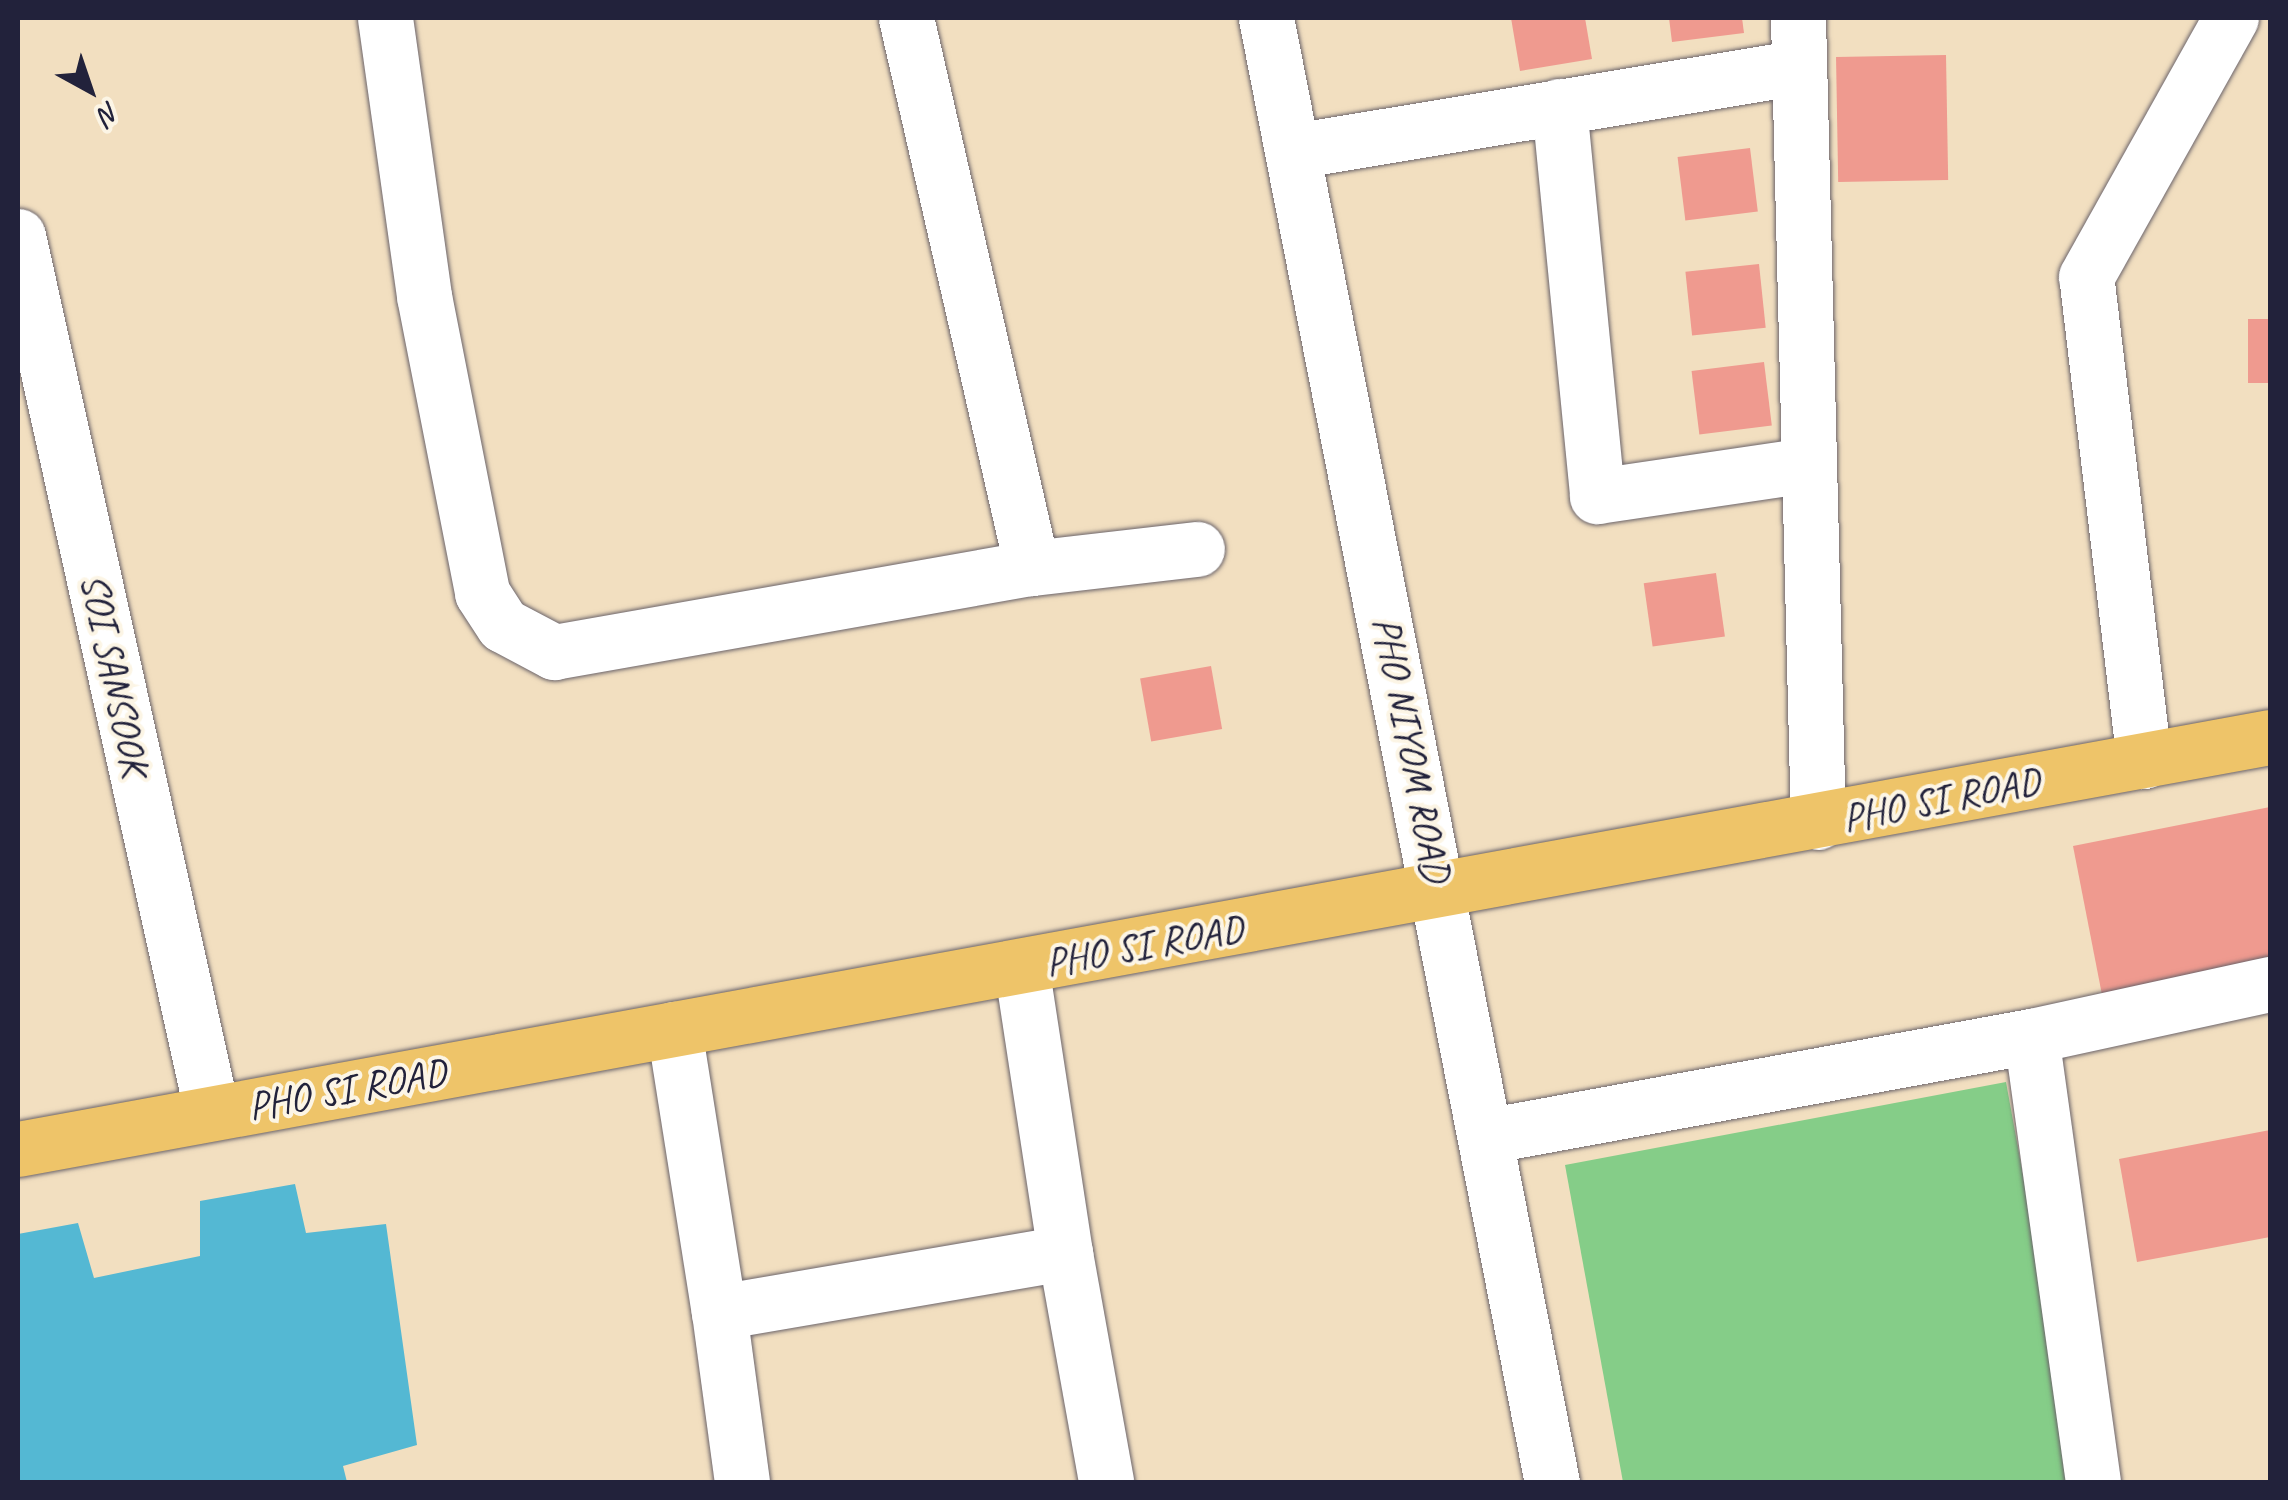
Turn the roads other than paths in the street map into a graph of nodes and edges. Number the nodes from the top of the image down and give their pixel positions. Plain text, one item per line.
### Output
1 (385, 18) edge
2 (906, 18) edge
3 (1266, 18) edge
4 (2231, 18) edge
5 (1796, 43) edge
6 (1559, 106) junction
7 (1294, 150) junction
8 (18, 236) edge
9 (1807, 465) junction
10 (1196, 549) dead end
11 (1032, 568) junction
12 (2270, 738) edge
13 (2144, 761) junction
14 (1818, 822) junction
15 (1440, 892) junction
16 (1021, 967) junction
17 (2270, 984) edge
18 (674, 1030) junction
19 (2031, 1036) junction
20 (212, 1113) junction
21 (1486, 1136) junction
22 (18, 1149) edge
23 (1065, 1253) junction
24 (719, 1312) junction
25 (742, 1482) edge
26 (1106, 1482) edge
27 (1552, 1482) edge
28 (2093, 1482) edge

1 - 11 street
2 - 11 street
3 - 7 street, PHO NIYOM ROAD
4 - 13 street
5 - 6 street
5 - 9 street
6 - 7 street
6 - 9 street
7 - 15 street, PHO NIYOM ROAD
8 - 20 street, SOI SANSOOK
9 - 14 street
10 - 11 street
12 - 13 main road, PHO SI ROAD
13 - 14 main road, PHO SI ROAD
14 - 15 main road, PHO SI ROAD
15 - 16 main road, PHO SI ROAD
15 - 21 street, PHO NIYOM ROAD
16 - 18 main road, PHO SI ROAD
16 - 23 street
17 - 19 street
18 - 20 main road, PHO SI ROAD
18 - 24 street
19 - 21 street
19 - 28 street
20 - 22 main road, PHO SI ROAD
21 - 27 street, PHO NIYOM ROAD
23 - 24 street
23 - 26 street
24 - 25 street

